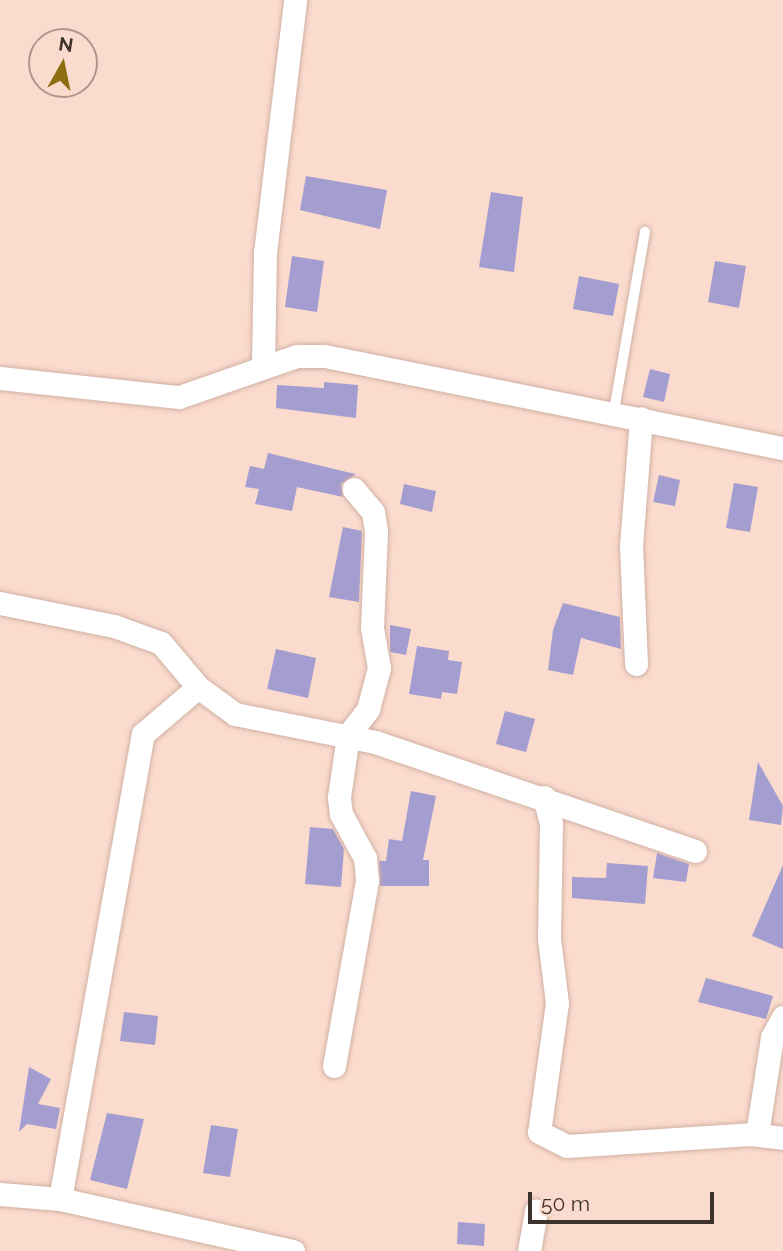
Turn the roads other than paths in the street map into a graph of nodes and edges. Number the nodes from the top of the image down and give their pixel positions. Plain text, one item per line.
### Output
1 (295, 0) edge
2 (645, 232) dead end
3 (263, 366) junction
4 (0, 378) edge
5 (614, 411) junction
6 (641, 418) junction
7 (783, 448) edge
8 (354, 489) dead end
9 (0, 603) edge
10 (636, 664) dead end
11 (198, 687) junction
12 (348, 735) junction
13 (544, 797) junction
14 (695, 851) dead end
15 (783, 1017) edge
16 (334, 1066) dead end
17 (757, 1134) junction
18 (783, 1138) edge
19 (0, 1194) edge
20 (61, 1199) junction
21 (536, 1211) dead end
22 (293, 1251) edge
23 (529, 1251) edge

1 - 3 street
2 - 5 lane
3 - 4 street
3 - 5 street
5 - 6 street
6 - 7 street
6 - 10 street
8 - 12 street
9 - 11 street
11 - 12 street
11 - 20 street
12 - 13 street
12 - 16 street
13 - 14 street
13 - 17 street
15 - 17 street
17 - 18 street
19 - 20 street
20 - 22 street
21 - 23 street

